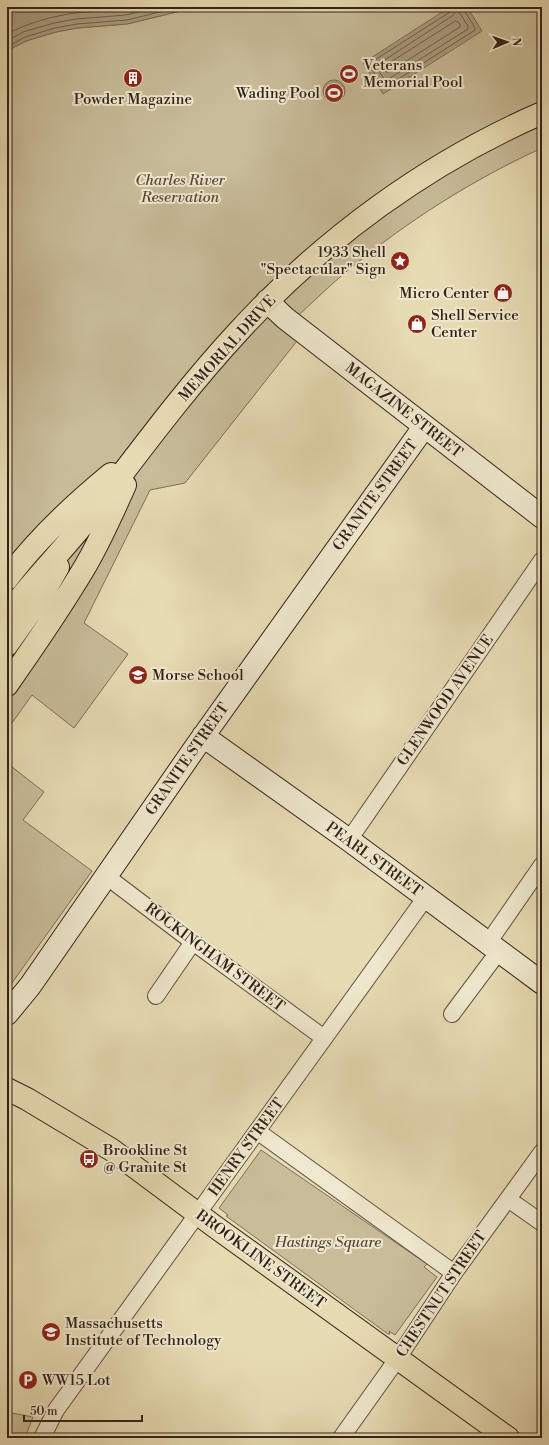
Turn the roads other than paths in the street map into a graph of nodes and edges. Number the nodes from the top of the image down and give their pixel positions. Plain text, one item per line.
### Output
1 (542, 113) edge
2 (267, 301) junction
3 (424, 427) junction
4 (140, 451) junction
5 (542, 516) edge
6 (83, 525) junction
7 (542, 560) edge
8 (7, 579) edge
9 (7, 615) edge
10 (7, 645) edge
11 (7, 684) edge
12 (203, 736) junction
13 (349, 840) junction
14 (542, 865) edge
15 (106, 876) junction
16 (426, 897) junction
17 (193, 942) junction
18 (494, 947) junction
19 (542, 983) edge
20 (156, 996) dead end
21 (7, 1014) edge
22 (452, 1014) dead end
23 (324, 1038) junction
24 (7, 1089) edge
25 (257, 1131) junction
26 (542, 1152) edge
27 (508, 1199) junction
28 (198, 1213) junction
29 (542, 1223) edge
30 (454, 1273) junction
31 (398, 1358) junction
32 (42, 1438) edge
33 (341, 1438) edge
34 (508, 1438) edge

1 - 2 main road, MEMORIAL DRIVE
2 - 3 street, MAGAZINE STREET
2 - 4 main road, MEMORIAL DRIVE
3 - 5 street, MAGAZINE STREET
3 - 12 street, GRANITE STREET
4 - 6 main road, MEMORIAL DRIVE
4 - 8 main road
4 - 11 main road
6 - 9 main road, MEMORIAL DRIVE
6 - 10 main road, MEMORIAL DRIVE
7 - 13 street, GLENWOOD AVENUE
12 - 13 street, PEARL STREET
12 - 15 street, GRANITE STREET
13 - 16 street, PEARL STREET
14 - 18 street
15 - 17 street, ROCKINGHAM STREET
15 - 21 street, GRANITE STREET
16 - 18 street, PEARL STREET
16 - 23 street, HENRY STREET
17 - 20 street
17 - 23 street, ROCKINGHAM STREET
18 - 19 street, PEARL STREET
18 - 22 street
23 - 25 street, HENRY STREET
24 - 28 main road, BROOKLINE STREET
25 - 28 street, HENRY STREET
25 - 30 street
26 - 27 street, CHESTNUT STREET
27 - 29 street
27 - 30 street, CHESTNUT STREET
28 - 31 main road, BROOKLINE STREET
28 - 32 street, HENRY STREET
30 - 31 street, CHESTNUT STREET
31 - 33 street, CHESTNUT STREET
31 - 34 main road, BROOKLINE STREET

